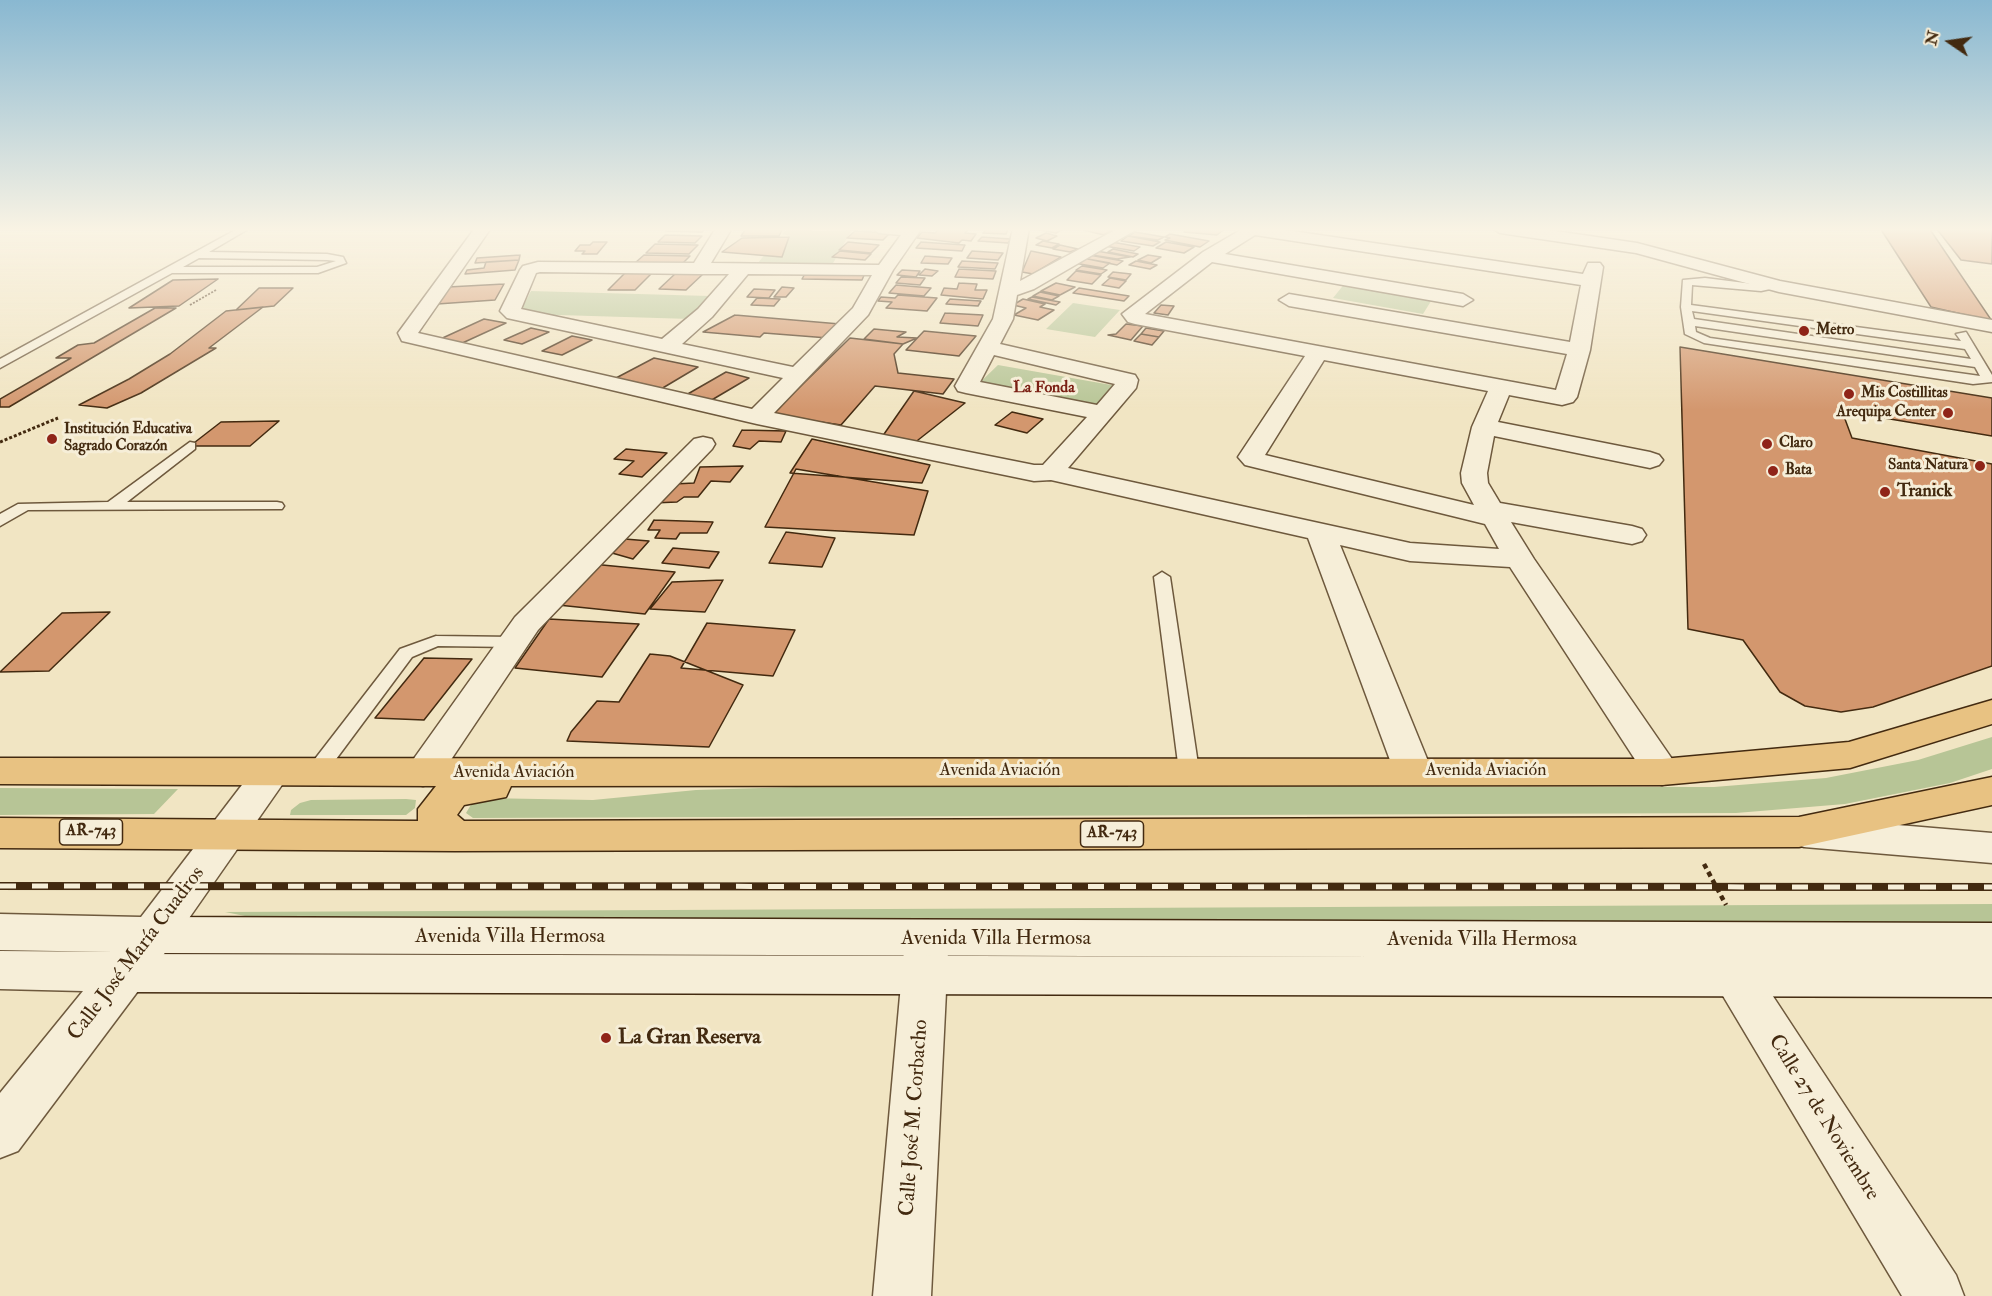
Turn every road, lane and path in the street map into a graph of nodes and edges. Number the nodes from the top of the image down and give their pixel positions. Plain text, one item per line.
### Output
1 (137, 288) edge
2 (440, 288) edge
3 (520, 288) edge
4 (726, 288) edge
5 (874, 288) edge
6 (1010, 288) edge
7 (1018, 288) edge
8 (1167, 288) edge
9 (1301, 288) edge
10 (1397, 288) edge
11 (1468, 288) edge
12 (1590, 288) edge
13 (1685, 288) edge
14 (1758, 288) edge
15 (1762, 288) edge
16 (1009, 292) junction
17 (1781, 296) junction
18 (1289, 300) junction
19 (1463, 300) junction
20 (1686, 307) junction
21 (1838, 312) dead end
22 (1896, 319) dead end
23 (1787, 320) junction
24 (1689, 322) junction
25 (1992, 326) edge
26 (1448, 327) junction
27 (1845, 328) junction
28 (1962, 334) dead end
29 (1905, 337) junction
30 (1248, 340) junction
31 (1969, 346) junction
32 (666, 347) junction
33 (986, 347) junction
34 (1579, 350) junction
35 (1318, 352) junction
36 (0, 364) edge
37 (1979, 364) junction
38 (800, 375) junction
39 (1501, 387) junction
40 (1103, 413) junction
41 (757, 417) junction
42 (58, 418) dead end
43 (1484, 427) junction
44 (0, 442) edge
45 (703, 444) dead end
46 (190, 447) dead end
47 (1650, 460) dead end
48 (1051, 472) junction
49 (112, 506) junction
50 (277, 506) dead end
51 (1491, 514) junction
52 (0, 521) edge
53 (1322, 534) junction
54 (1632, 535) dead end
55 (1519, 558) junction
56 (1162, 577) dead end
57 (514, 642) junction
58 (1992, 712) edge
59 (0, 771) edge
60 (1189, 771) junction
61 (1413, 771) junction
62 (678, 772) junction
63 (1662, 772) junction
64 (271, 773) junction
65 (315, 773) junction
66 (423, 773) junction
67 (1992, 791) edge
68 (1799, 831) junction
69 (228, 832) junction
70 (0, 833) edge
71 (454, 836) junction
72 (1992, 848) edge
73 (0, 932) edge
74 (1992, 940) edge
75 (139, 954) junction
76 (926, 957) junction
77 (1724, 959) junction
78 (0, 970) edge
79 (1992, 978) edge
80 (0, 1133) edge
81 (902, 1296) edge
82 (1935, 1296) edge

1 - 36 lane
2 - 41 street
3 - 32 street
4 - 32 street
5 - 38 street
6 - 16 street
7 - 16 street
8 - 30 street
9 - 18 street
10 - 19 street
11 - 19 street
12 - 34 street
13 - 20 lane
14 - 17 street
15 - 17 lane
16 - 33 street
17 - 23 lane
17 - 25 street
18 - 26 street
18 - 30 street
19 - 26 street
20 - 23 lane
20 - 24 lane
21 - 27 lane
22 - 29 lane
23 - 27 lane
24 - 37 lane
24 - 37 lane
26 - 34 street
27 - 29 lane
28 - 31 lane
29 - 31 lane
30 - 35 street
31 - 37 lane
32 - 38 street
33 - 40 street
33 - 40 street
34 - 39 street
35 - 39 street
35 - 51 street
38 - 41 street
39 - 43 street
40 - 48 street
41 - 48 street
42 - 44 path
43 - 47 street
43 - 51 street
45 - 57 street
46 - 49 lane
48 - 53 street
49 - 50 lane
49 - 52 lane
51 - 54 street
51 - 55 street
53 - 55 street
53 - 61 street
55 - 63 street
56 - 60 lane
57 - 65 lane
57 - 66 street
58 - 63 main road, Avenida Aviación
59 - 64 main road, Avenida Aviación
60 - 61 main road, Avenida Aviación
60 - 62 main road, Avenida Aviación
61 - 63 main road, Avenida Aviación
62 - 66 main road, Avenida Aviación
62 - 71 main road
64 - 65 main road, Avenida Aviación
64 - 69 street, Calle José María Cuadros
65 - 66 main road, Avenida Aviación
67 - 68 main road, AR-743
68 - 71 main road, AR-743
68 - 72 street
69 - 70 main road, AR-743
69 - 71 main road, AR-743
69 - 75 street, Calle José María Cuadros
73 - 75 street, Avenida Villa Hermosa
74 - 77 street, Avenida Villa Hermosa
75 - 76 street, Avenida Villa Hermosa
75 - 78 street, Avenida Villa Hermosa
75 - 80 street, Calle José María Cuadros
76 - 77 street, Avenida Villa Hermosa
76 - 81 street, Calle José M. Corbacho
77 - 79 street, Avenida Villa Hermosa
77 - 82 street, Calle 27 de Noviembre

